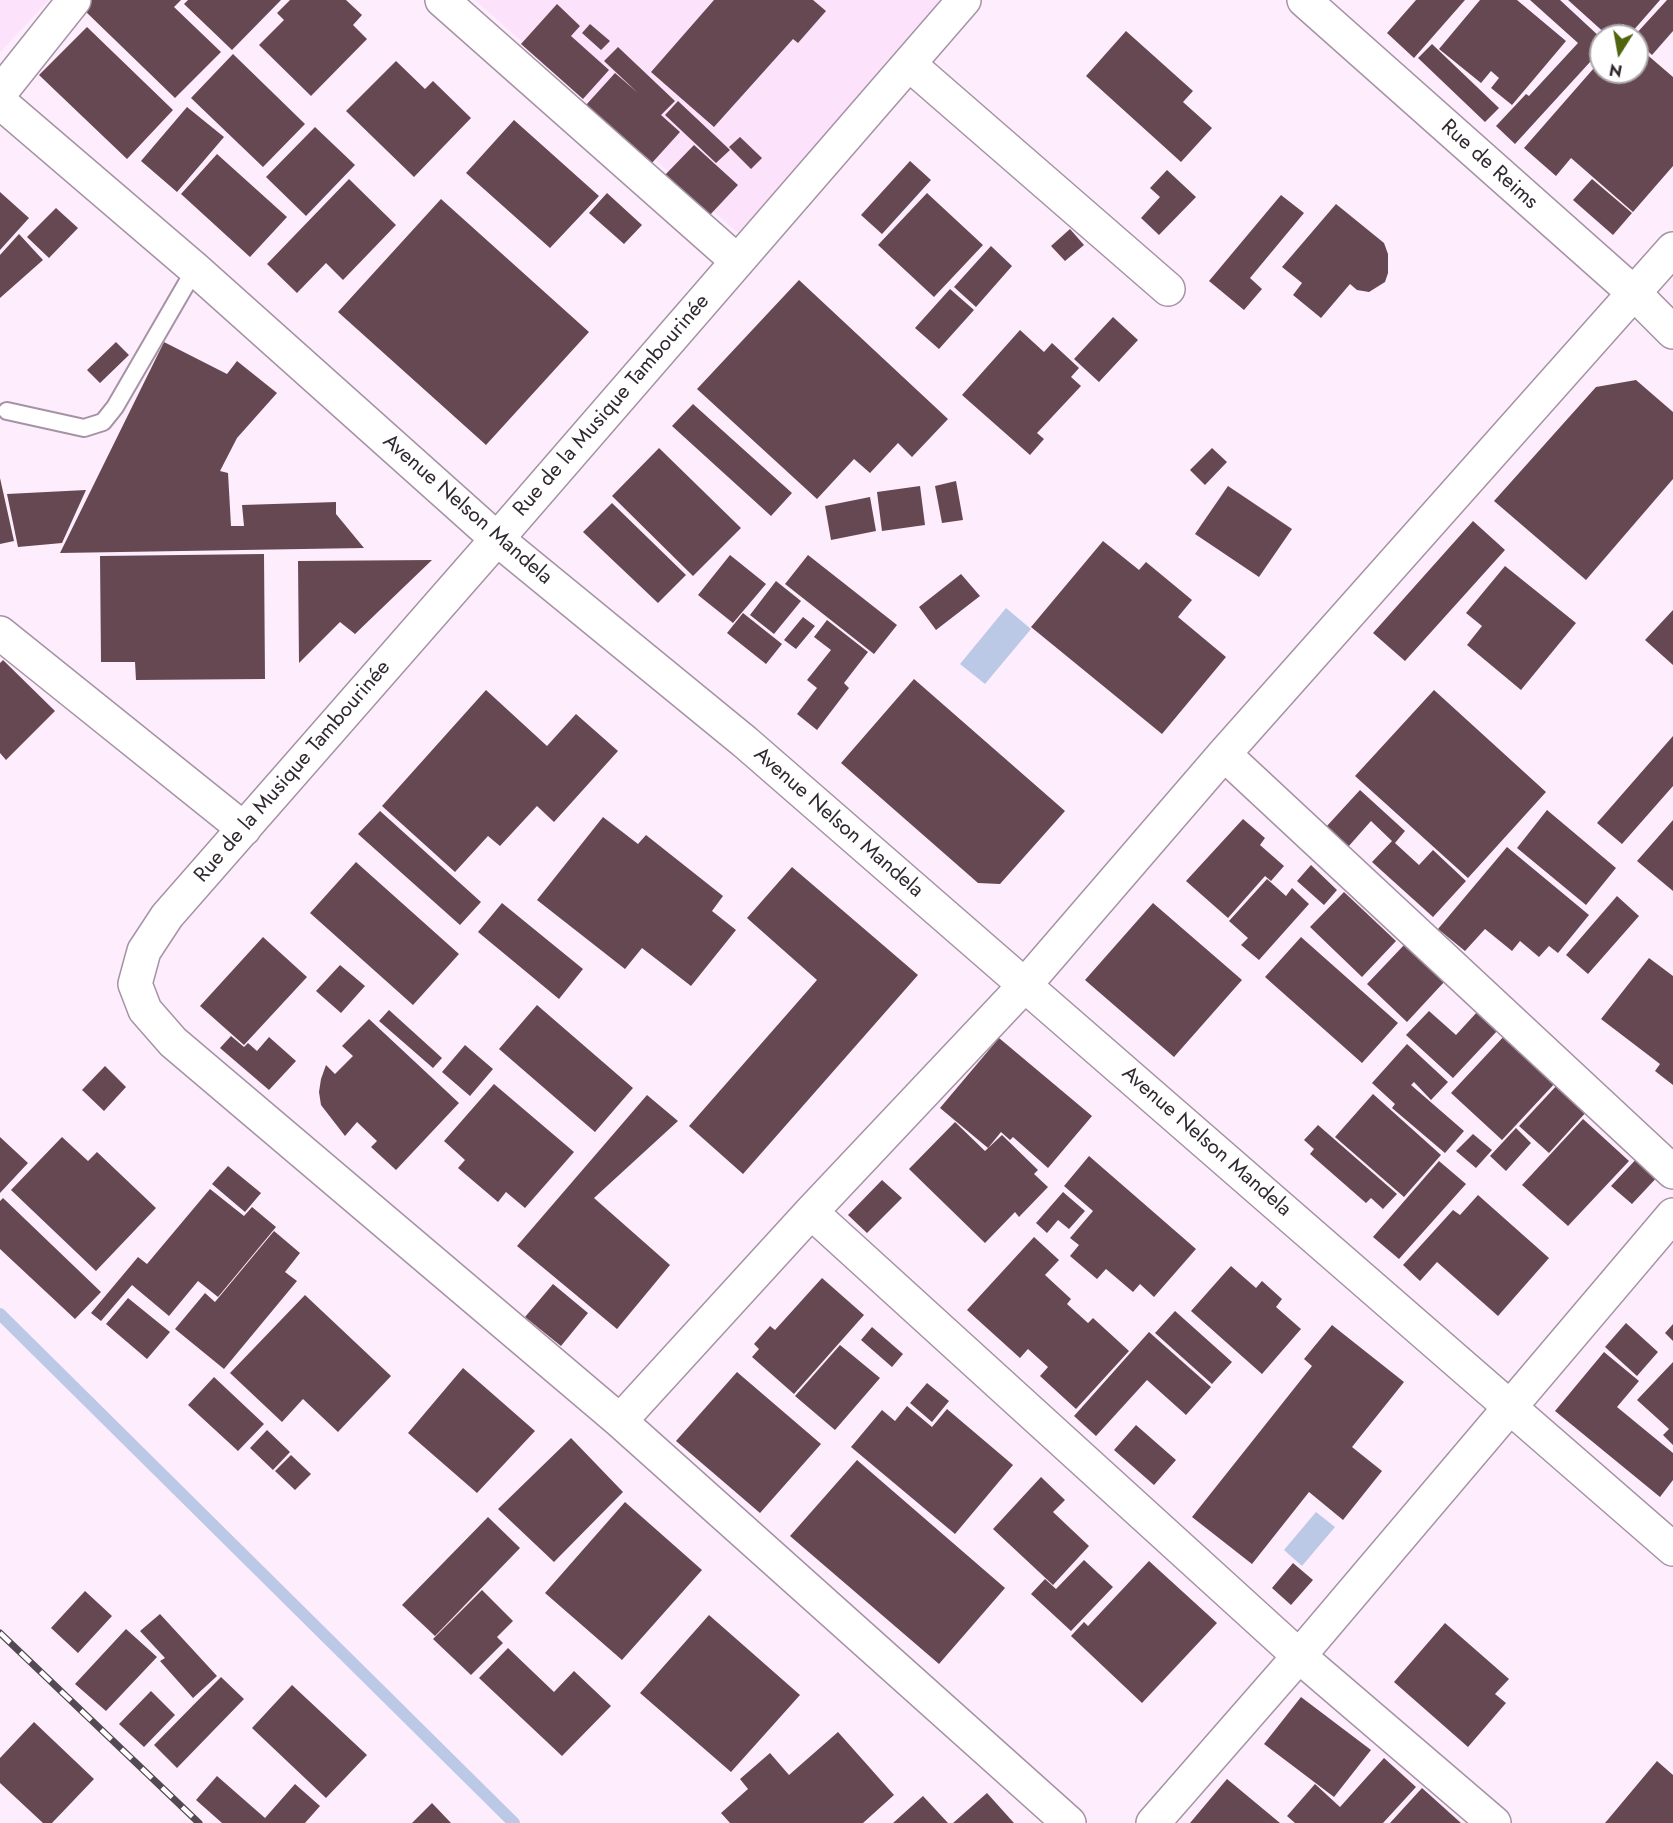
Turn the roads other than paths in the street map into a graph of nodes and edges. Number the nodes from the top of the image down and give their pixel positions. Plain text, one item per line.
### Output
1 (74, 0) edge
2 (442, 0) edge
3 (964, 0) edge
4 (1304, 0) edge
5 (909, 64) junction
6 (0, 93) edge
7 (0, 102) edge
8 (1673, 249) edge
9 (737, 261) junction
10 (195, 269) junction
11 (1168, 289) dead end
12 (1635, 294) junction
13 (1673, 332) edge
14 (6, 411) dead end
15 (497, 539) junction
16 (0, 633) edge
17 (1224, 754) junction
18 (244, 829) junction
19 (1024, 986) junction
20 (1673, 1172) edge
21 (811, 1212) junction
22 (1673, 1215) edge
23 (1509, 1407) junction
24 (620, 1421) junction
25 (1673, 1549) edge
26 (1299, 1656) junction
27 (1069, 1823) edge
28 (1153, 1823) edge
29 (1494, 1823) edge

1 - 6 street
2 - 9 street
3 - 5 street, Rue de la Musique Tambourinée
4 - 12 street, Rue de Reims
5 - 9 street, Rue de la Musique Tambourinée
5 - 11 street
7 - 10 street, Avenue Nelson Mandela
8 - 12 street
9 - 15 street, Rue de la Musique Tambourinée
10 - 14 lane
10 - 15 street, Avenue Nelson Mandela
12 - 13 street, Rue de Reims
12 - 17 street
15 - 18 street, Rue de la Musique Tambourinée
15 - 19 street, Avenue Nelson Mandela
16 - 18 street
17 - 19 street
17 - 20 street
18 - 24 street, Rue de la Musique Tambourinée
19 - 21 street
19 - 23 street, Avenue Nelson Mandela
21 - 24 street
21 - 26 street
22 - 23 street
23 - 25 street, Avenue Nelson Mandela
23 - 26 street
24 - 27 street
26 - 28 street
26 - 29 street

